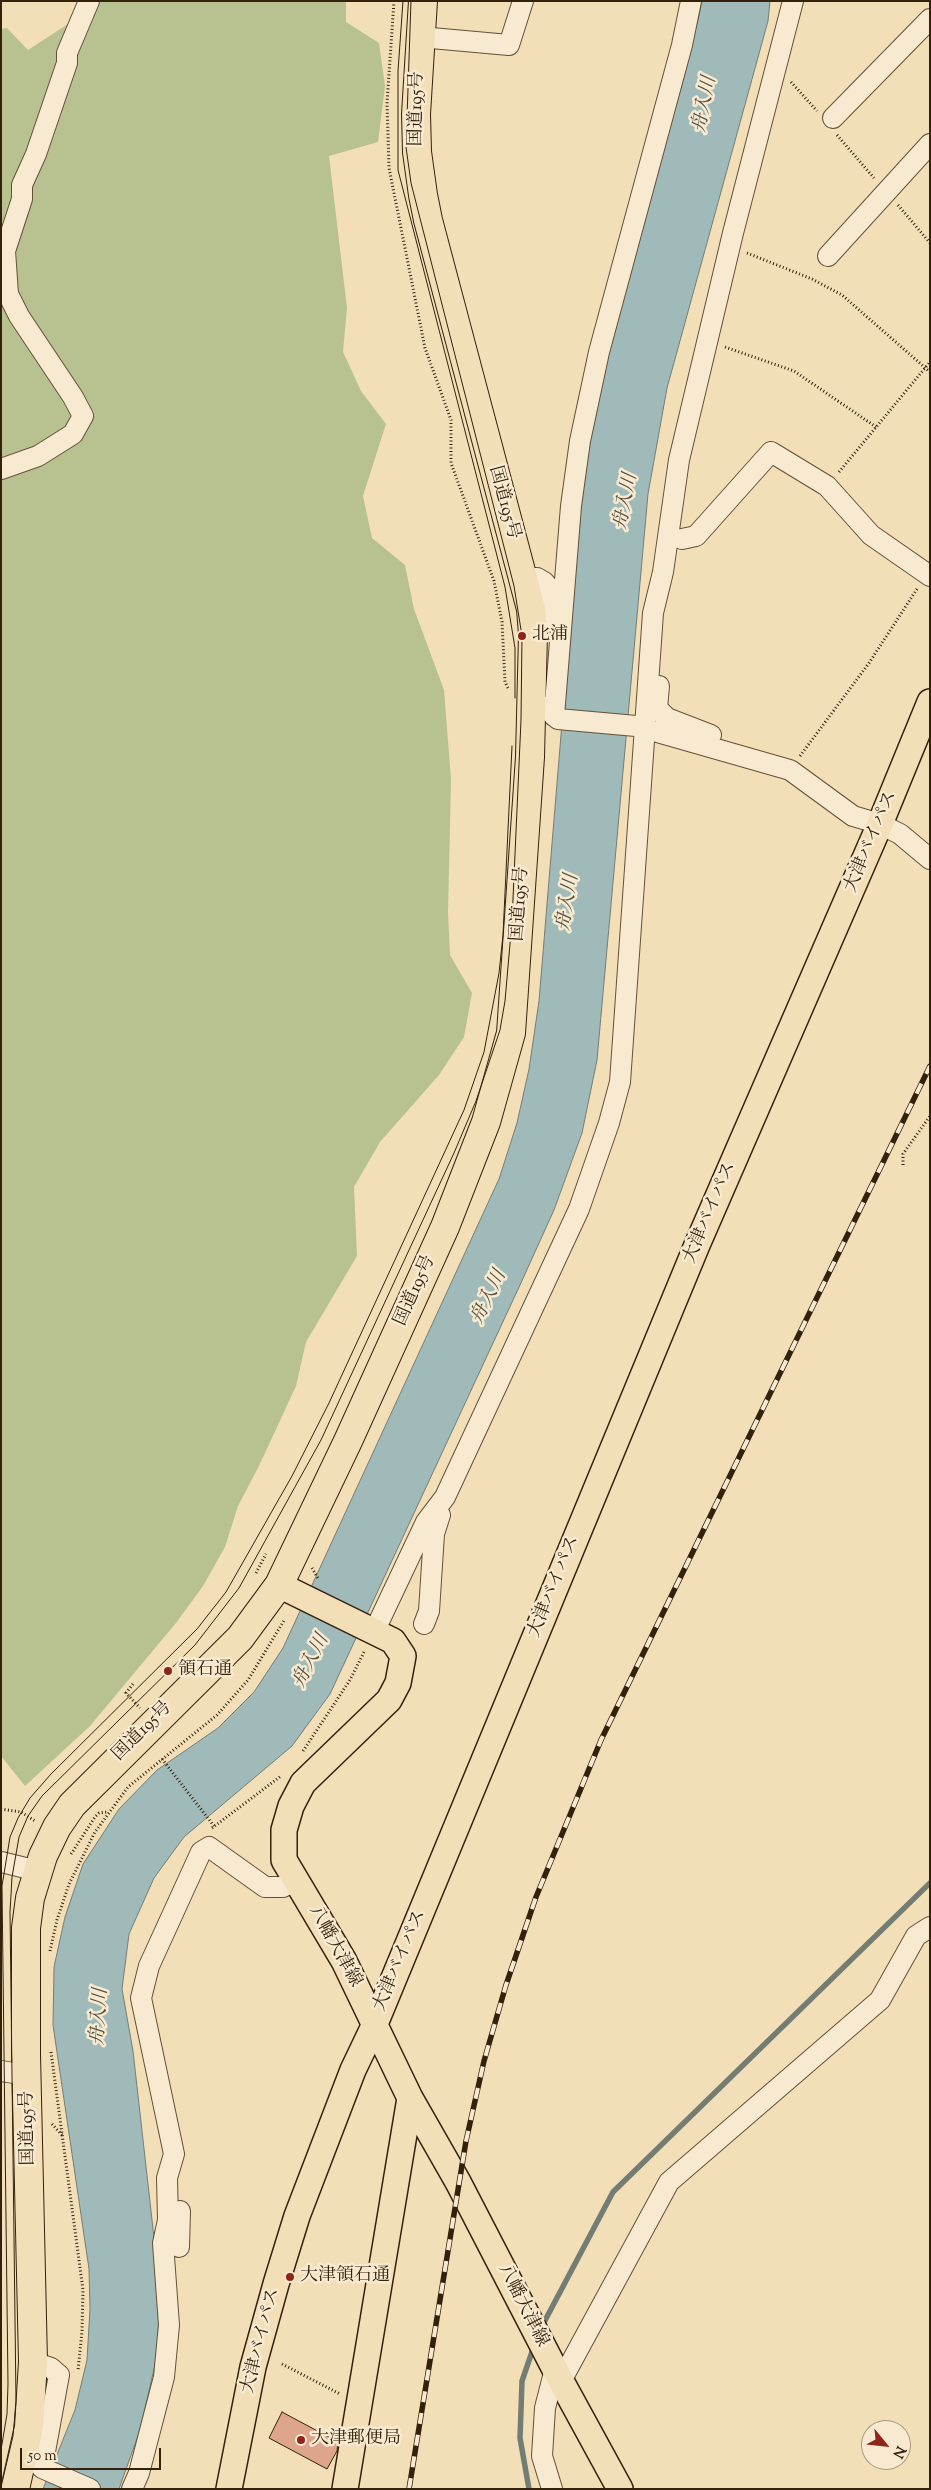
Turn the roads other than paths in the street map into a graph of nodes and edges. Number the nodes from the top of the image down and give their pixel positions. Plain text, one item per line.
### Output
1 (89, 1) edge
2 (423, 1) edge
3 (523, 1) edge
4 (691, 1) edge
5 (794, 1) edge
6 (930, 19) edge
7 (420, 37) junction
8 (830, 123) road end
9 (930, 144) edge
10 (828, 256) dead end
11 (1, 469) edge
12 (676, 480) junction
13 (682, 539) junction
14 (928, 575) edge
15 (523, 580) junction
16 (930, 702) edge
17 (556, 718) junction
18 (641, 728) junction
19 (785, 769) junction
20 (880, 824) junction
21 (930, 859) edge
22 (445, 1497) junction
23 (293, 1593) junction
24 (424, 1624) dead end
25 (371, 1630) junction
26 (1, 1862) edge
27 (38, 1871) junction
28 (296, 1880) junction
29 (930, 1927) edge
30 (375, 2024) junction
31 (14, 2071) edge
32 (410, 2098) junction
33 (174, 2154) junction
34 (179, 2247) dead end
35 (33, 2362) junction
36 (558, 2375) junction
37 (14, 2489) edge
38 (90, 2489) edge
39 (132, 2489) edge
40 (229, 2489) edge
41 (345, 2489) edge
42 (552, 2489) edge
43 (620, 2489) edge

1 - 11 street
2 - 7 highway, 国道195号
3 - 7 street
4 - 17 street
5 - 12 street
6 - 8 street
7 - 15 highway, 国道195号
9 - 10 street
12 - 13 street
12 - 18 street
13 - 14 street
13 - 19 street
15 - 17 street
15 - 23 highway, 国道195号
16 - 20 main road, 大津バイパス
17 - 18 street
18 - 19 street
18 - 22 street
19 - 20 street
20 - 21 street
20 - 30 main road, 大津バイパス
22 - 24 street
22 - 25 street
23 - 25 main road, 八幡大津線
23 - 27 highway, 国道195号
25 - 28 main road, 八幡大津線
26 - 27 street
27 - 31 highway, 国道195号
28 - 30 main road, 八幡大津線
28 - 33 street
29 - 36 street
30 - 32 main road, 八幡大津線
30 - 40 main road, 大津バイパス
31 - 35 highway, 国道195号
32 - 36 main road, 八幡大津線
32 - 41 main road
33 - 34 street
33 - 39 street
35 - 37 highway, 国道195号
35 - 38 street
36 - 42 street
36 - 43 main road, 八幡大津線

